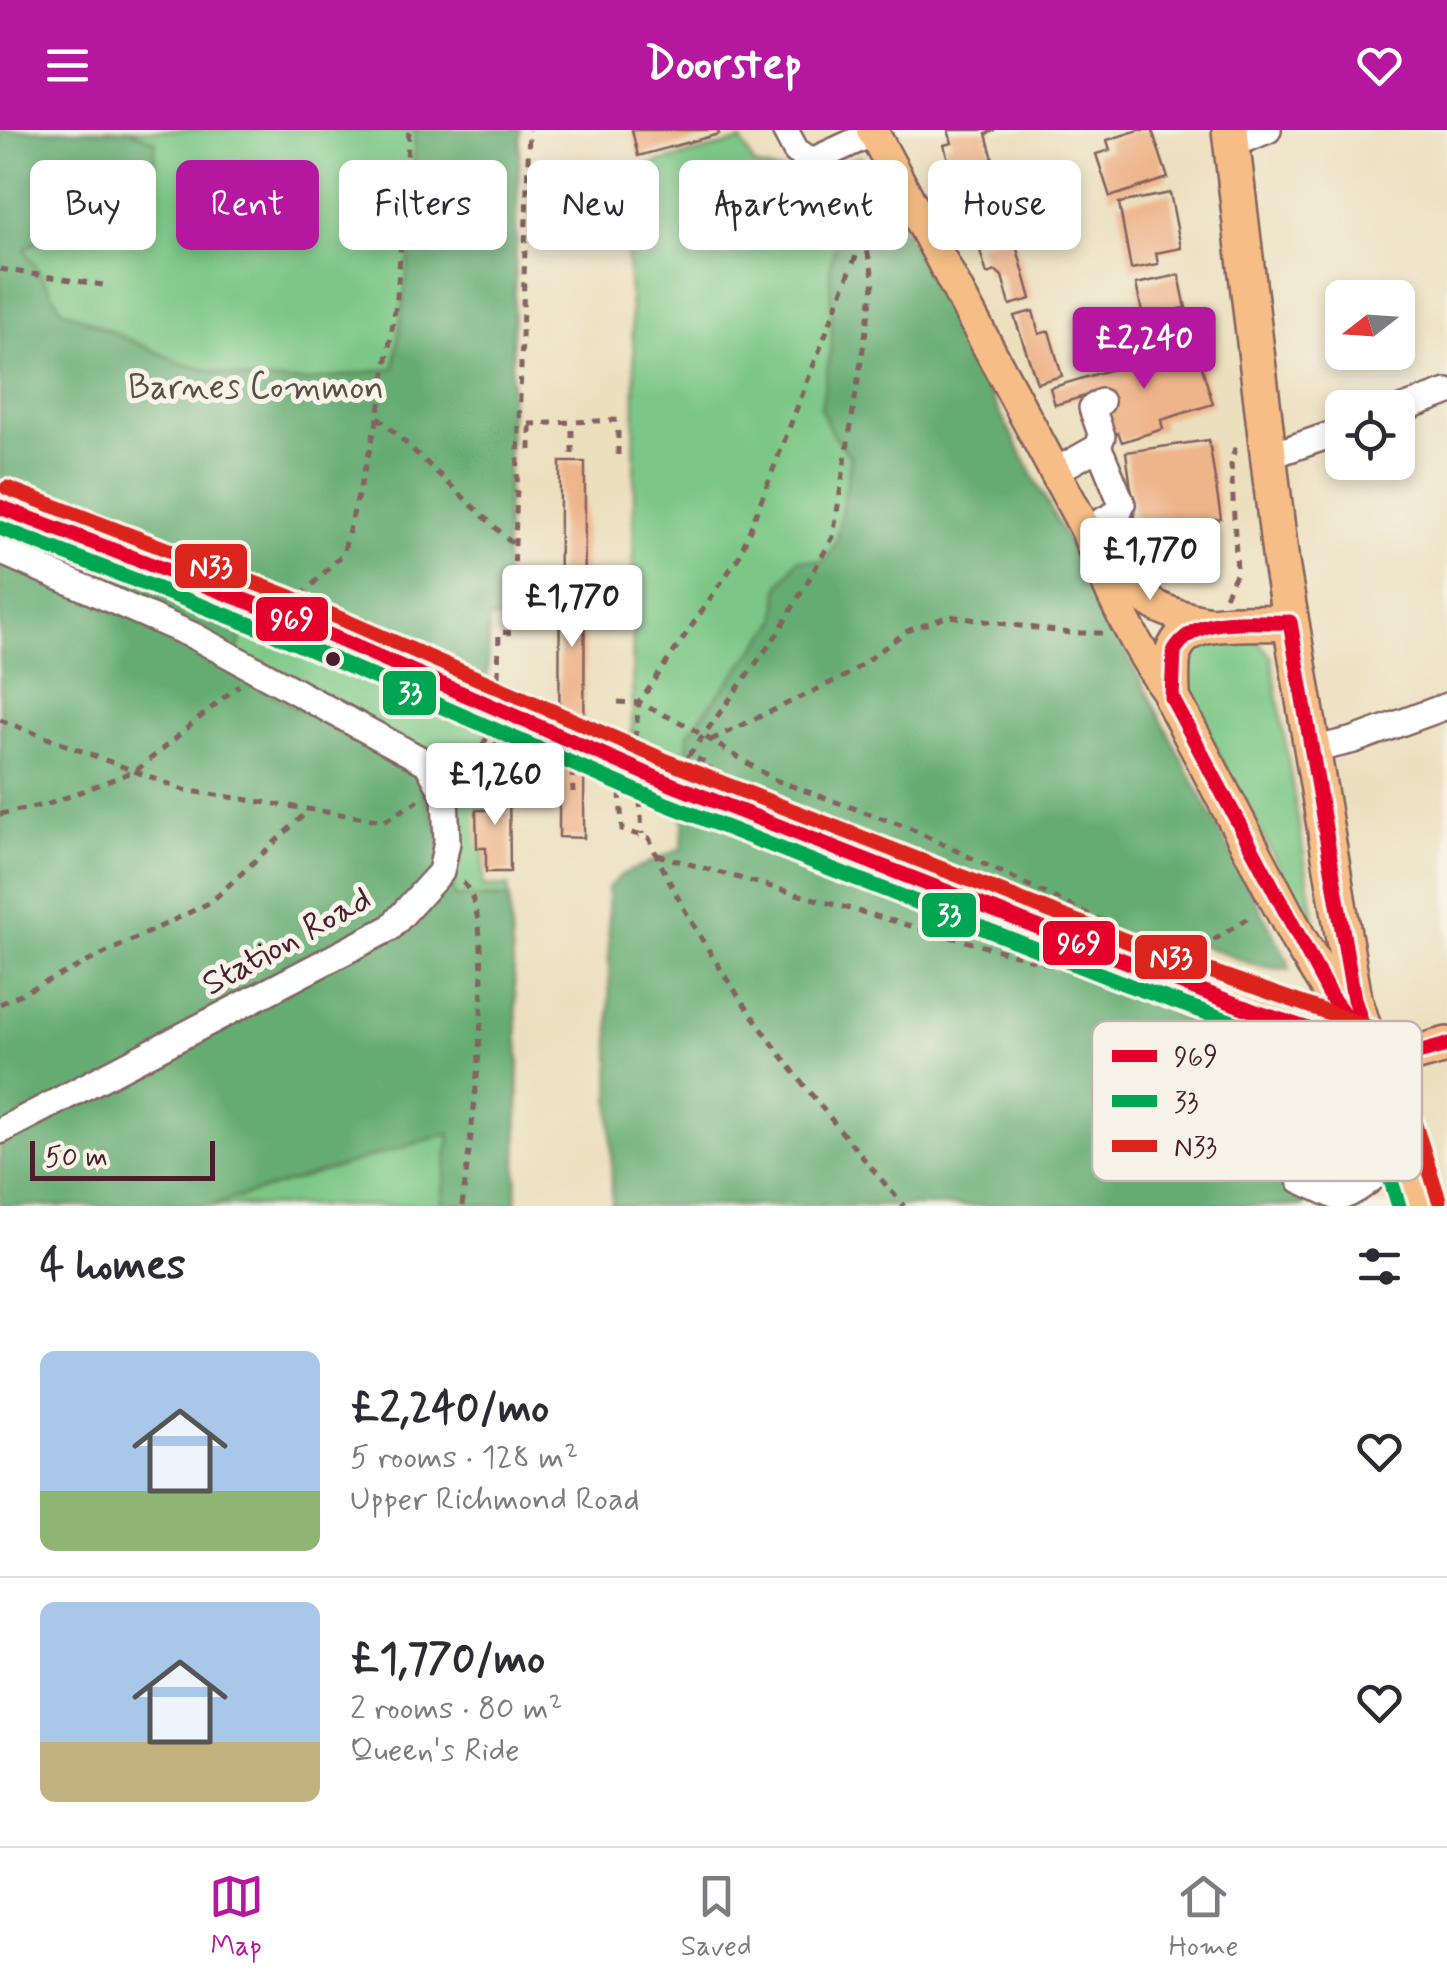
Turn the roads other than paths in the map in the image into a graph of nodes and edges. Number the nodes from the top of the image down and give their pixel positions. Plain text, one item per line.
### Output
1 (785, 130) edge
2 (1268, 130) edge
3 (875, 136) edge
4 (1231, 137) edge
5 (1447, 392) edge
6 (1101, 402) dead end
7 (1415, 404) edge
8 (1325, 437) edge
9 (1096, 450) junction
10 (1269, 456) junction
11 (1054, 472) junction
12 (0, 507) edge
13 (1086, 530) junction
14 (0, 552) edge
15 (1216, 611) junction
16 (1290, 622) junction
17 (1172, 698) junction
18 (1447, 706) edge
19 (1312, 750) junction
20 (1276, 1019) joint
21 (1282, 1021) edge
22 (1349, 1021) edge
23 (1361, 1021) edge
24 (1447, 1045) edge
25 (1422, 1052) edge
26 (0, 1131) edge
27 (1302, 1181) edge
28 (1372, 1181) edge
29 (1412, 1181) edge
30 (1350, 1200) edge
31 (1420, 1206) edge

1 - 3 street
2 - 4 street
3 - 11 main road
4 - 10 highway
5 - 7 street
6 - 9 street
8 - 10 street
9 - 11 street
9 - 13 street
10 - 16 highway
11 - 13 main road
12 - 20 main road, bridge
13 - 15 main road
13 - 17 main road
14 - 26 street, Station Road
15 - 16 highway
15 - 17 highway
16 - 19 highway
17 - 22 highway
18 - 19 street
19 - 23 highway
20 - 21 main road
24 - 25 highway
27 - 30 street
28 - 30 street
29 - 31 highway

